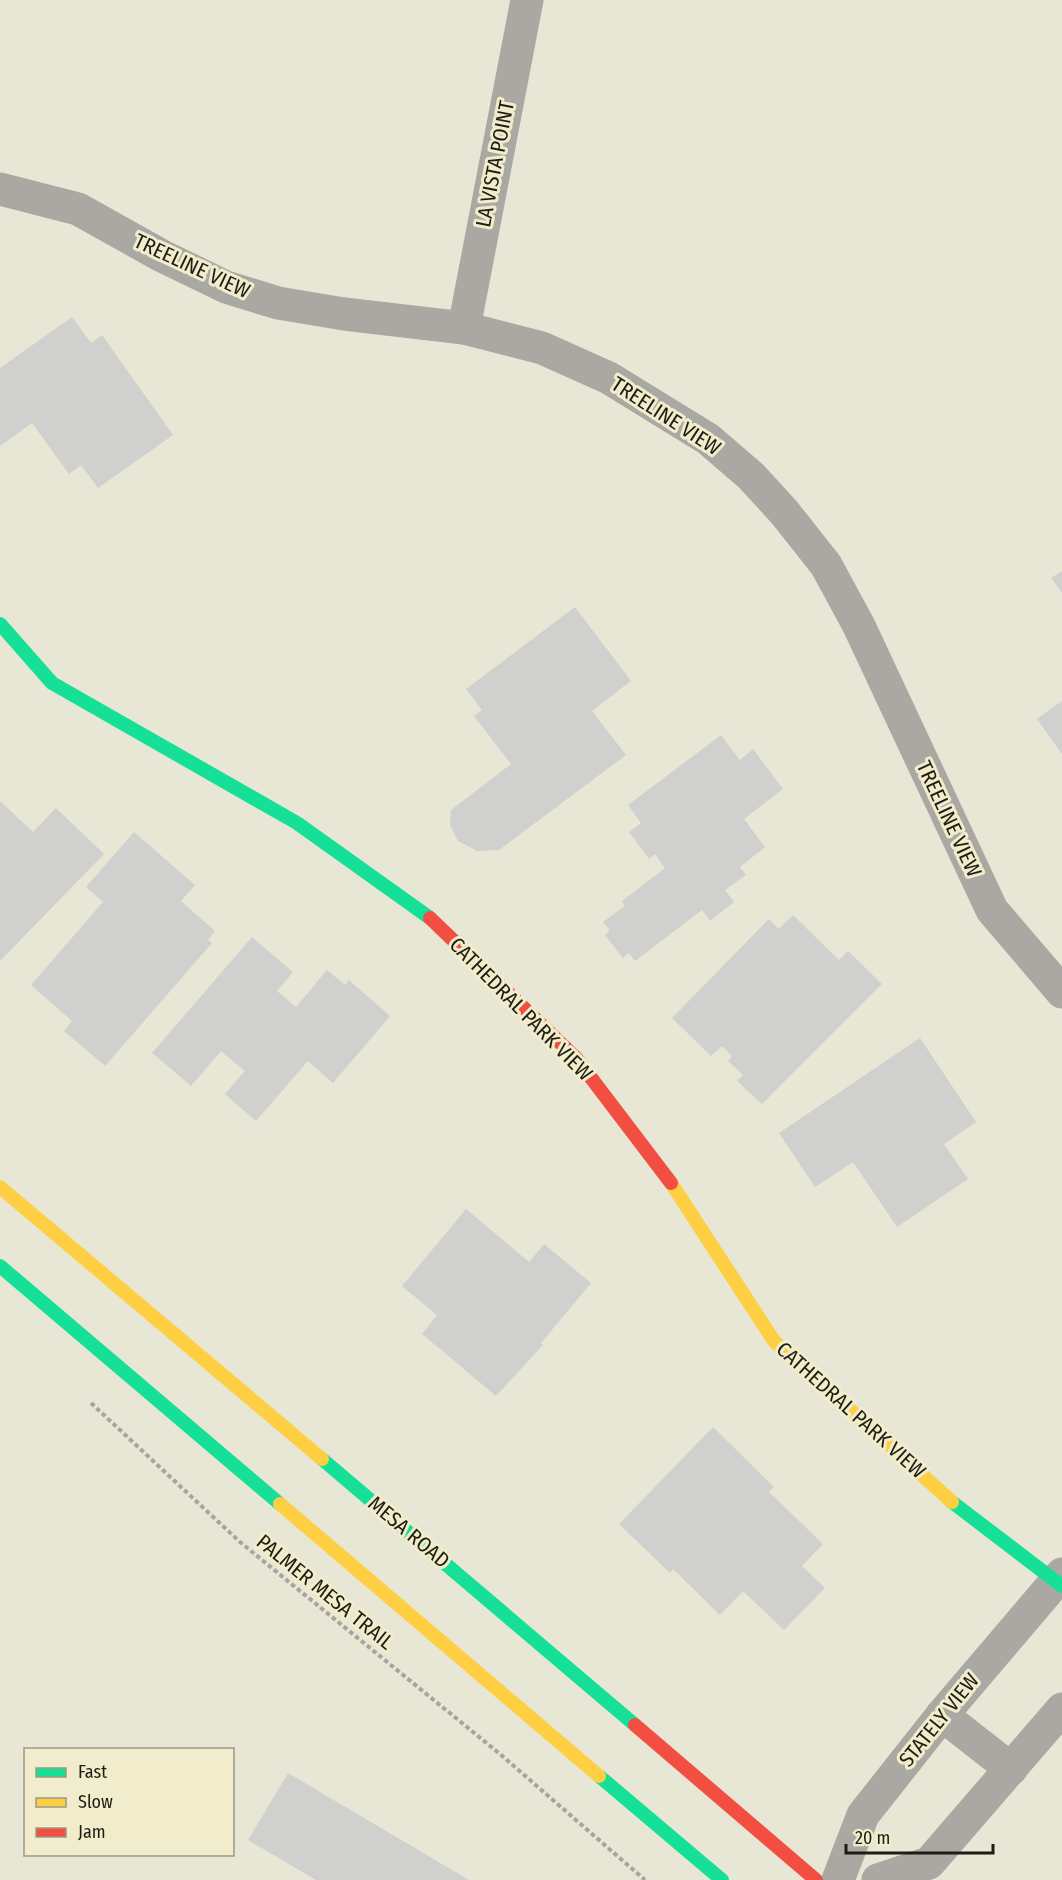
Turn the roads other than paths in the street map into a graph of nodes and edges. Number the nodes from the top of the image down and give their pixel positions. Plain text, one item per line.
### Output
1 (527, 0) edge
2 (0, 189) edge
3 (464, 328) junction
4 (0, 624) edge
5 (1062, 992) edge
6 (0, 1186) edge
7 (0, 1266) edge
8 (1060, 1580) edge
9 (1062, 1709) edge
10 (942, 1715) junction
11 (1011, 1769) junction
12 (722, 1880) edge
13 (816, 1880) edge
14 (838, 1880) edge
15 (878, 1880) edge

1 - 3 street, LA VISTA POINT
2 - 3 street, TREELINE VIEW
3 - 5 street, TREELINE VIEW
4 - 8 main road, CATHEDRAL PARK VIEW
6 - 13 main road, MESA ROAD
7 - 12 main road
8 - 10 street, STATELY VIEW
9 - 11 street
10 - 11 street
10 - 14 street, STATELY VIEW
11 - 15 street

